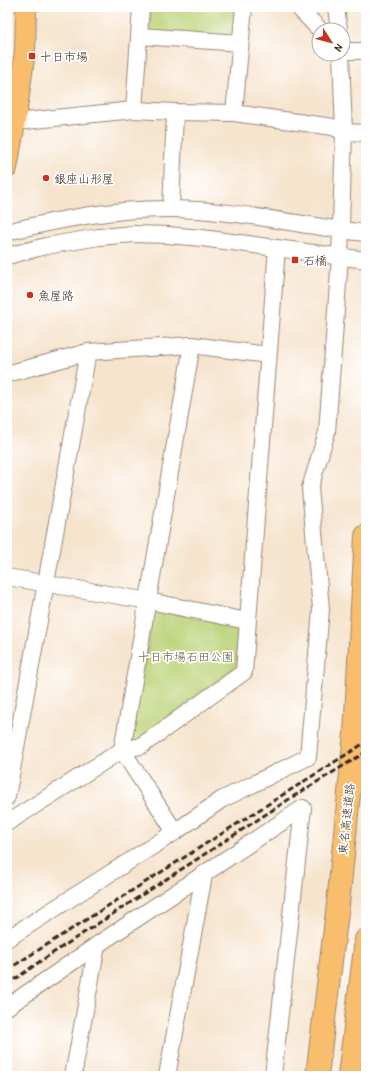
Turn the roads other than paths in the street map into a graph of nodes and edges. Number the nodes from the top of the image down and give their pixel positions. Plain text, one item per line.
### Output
1 (26, 7) edge
2 (141, 7) edge
3 (244, 7) edge
4 (298, 7) edge
5 (336, 7) edge
6 (312, 22) edge
7 (338, 22) edge
8 (140, 36) junction
9 (240, 43) junction
10 (351, 51) edge
11 (366, 51) edge
12 (341, 62) edge
13 (134, 110) junction
14 (175, 112) junction
15 (234, 113) junction
16 (15, 122) junction
17 (344, 132) junction
18 (366, 133) edge
19 (7, 168) edge
20 (171, 209) junction
21 (342, 231) junction
22 (7, 232) edge
23 (366, 233) edge
24 (277, 248) junction
25 (7, 256) edge
26 (340, 257) junction
27 (366, 260) edge
28 (192, 345) junction
29 (88, 352) junction
30 (268, 355) junction
31 (7, 374) edge
32 (366, 536) edge
33 (7, 577) edge
34 (45, 583) junction
35 (149, 601) junction
36 (247, 621) junction
37 (122, 750) junction
38 (7, 797) edge
39 (7, 823) edge
40 (175, 832) junction
41 (204, 875) junction
42 (7, 939) edge
43 (366, 940) edge
44 (97, 945) junction
45 (7, 1007) edge
46 (74, 1076) edge
47 (167, 1076) edge
48 (273, 1076) edge
49 (317, 1076) edge
50 (350, 1076) edge

1 - 16 main road
2 - 8 street
3 - 9 street
4 - 6 street
5 - 7 street
8 - 9 street
8 - 13 street
9 - 15 street
10 - 11 street
12 - 17 street
13 - 14 street
13 - 16 street
14 - 15 street
14 - 20 street
15 - 17 street
16 - 19 main road
17 - 18 street
17 - 21 street
20 - 21 street
20 - 22 street
21 - 23 street
21 - 26 street
24 - 25 street
24 - 26 street
24 - 30 street
26 - 27 street
26 - 40 street
28 - 29 street
28 - 30 street
28 - 35 street
29 - 31 street
29 - 34 street
30 - 36 street
32 - 49 highway, 東名高速道路
33 - 34 street
34 - 35 street
34 - 38 street
35 - 36 street
35 - 37 street
36 - 37 street
37 - 39 street
37 - 40 street
40 - 42 street
41 - 44 street
41 - 47 street
41 - 48 street
43 - 50 highway
44 - 45 street
44 - 46 street

